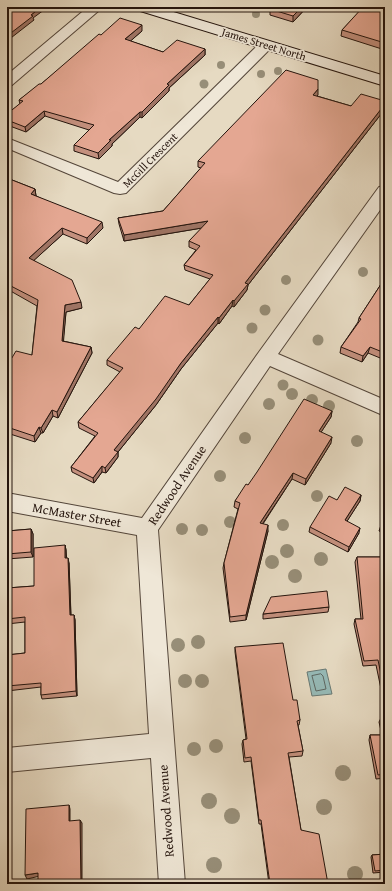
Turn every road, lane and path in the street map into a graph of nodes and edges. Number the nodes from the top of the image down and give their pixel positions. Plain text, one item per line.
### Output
1 (96, 7) edge
2 (142, 7) edge
3 (266, 45) junction
4 (385, 81) edge
5 (7, 82) edge
6 (7, 143) edge
7 (385, 191) edge
8 (266, 357) junction
9 (385, 408) edge
10 (7, 502) edge
11 (147, 528) junction
12 (161, 745) junction
13 (7, 760) edge
14 (172, 884) edge

1 - 5 street
2 - 3 street, James Street North
3 - 4 street, James Street North
3 - 6 street, McGill Crescent
7 - 8 street, Redwood Avenue
8 - 9 street
8 - 11 street, Redwood Avenue
10 - 11 street, McMaster Street
11 - 12 street, Redwood Avenue
12 - 13 street
12 - 14 street, Redwood Avenue

